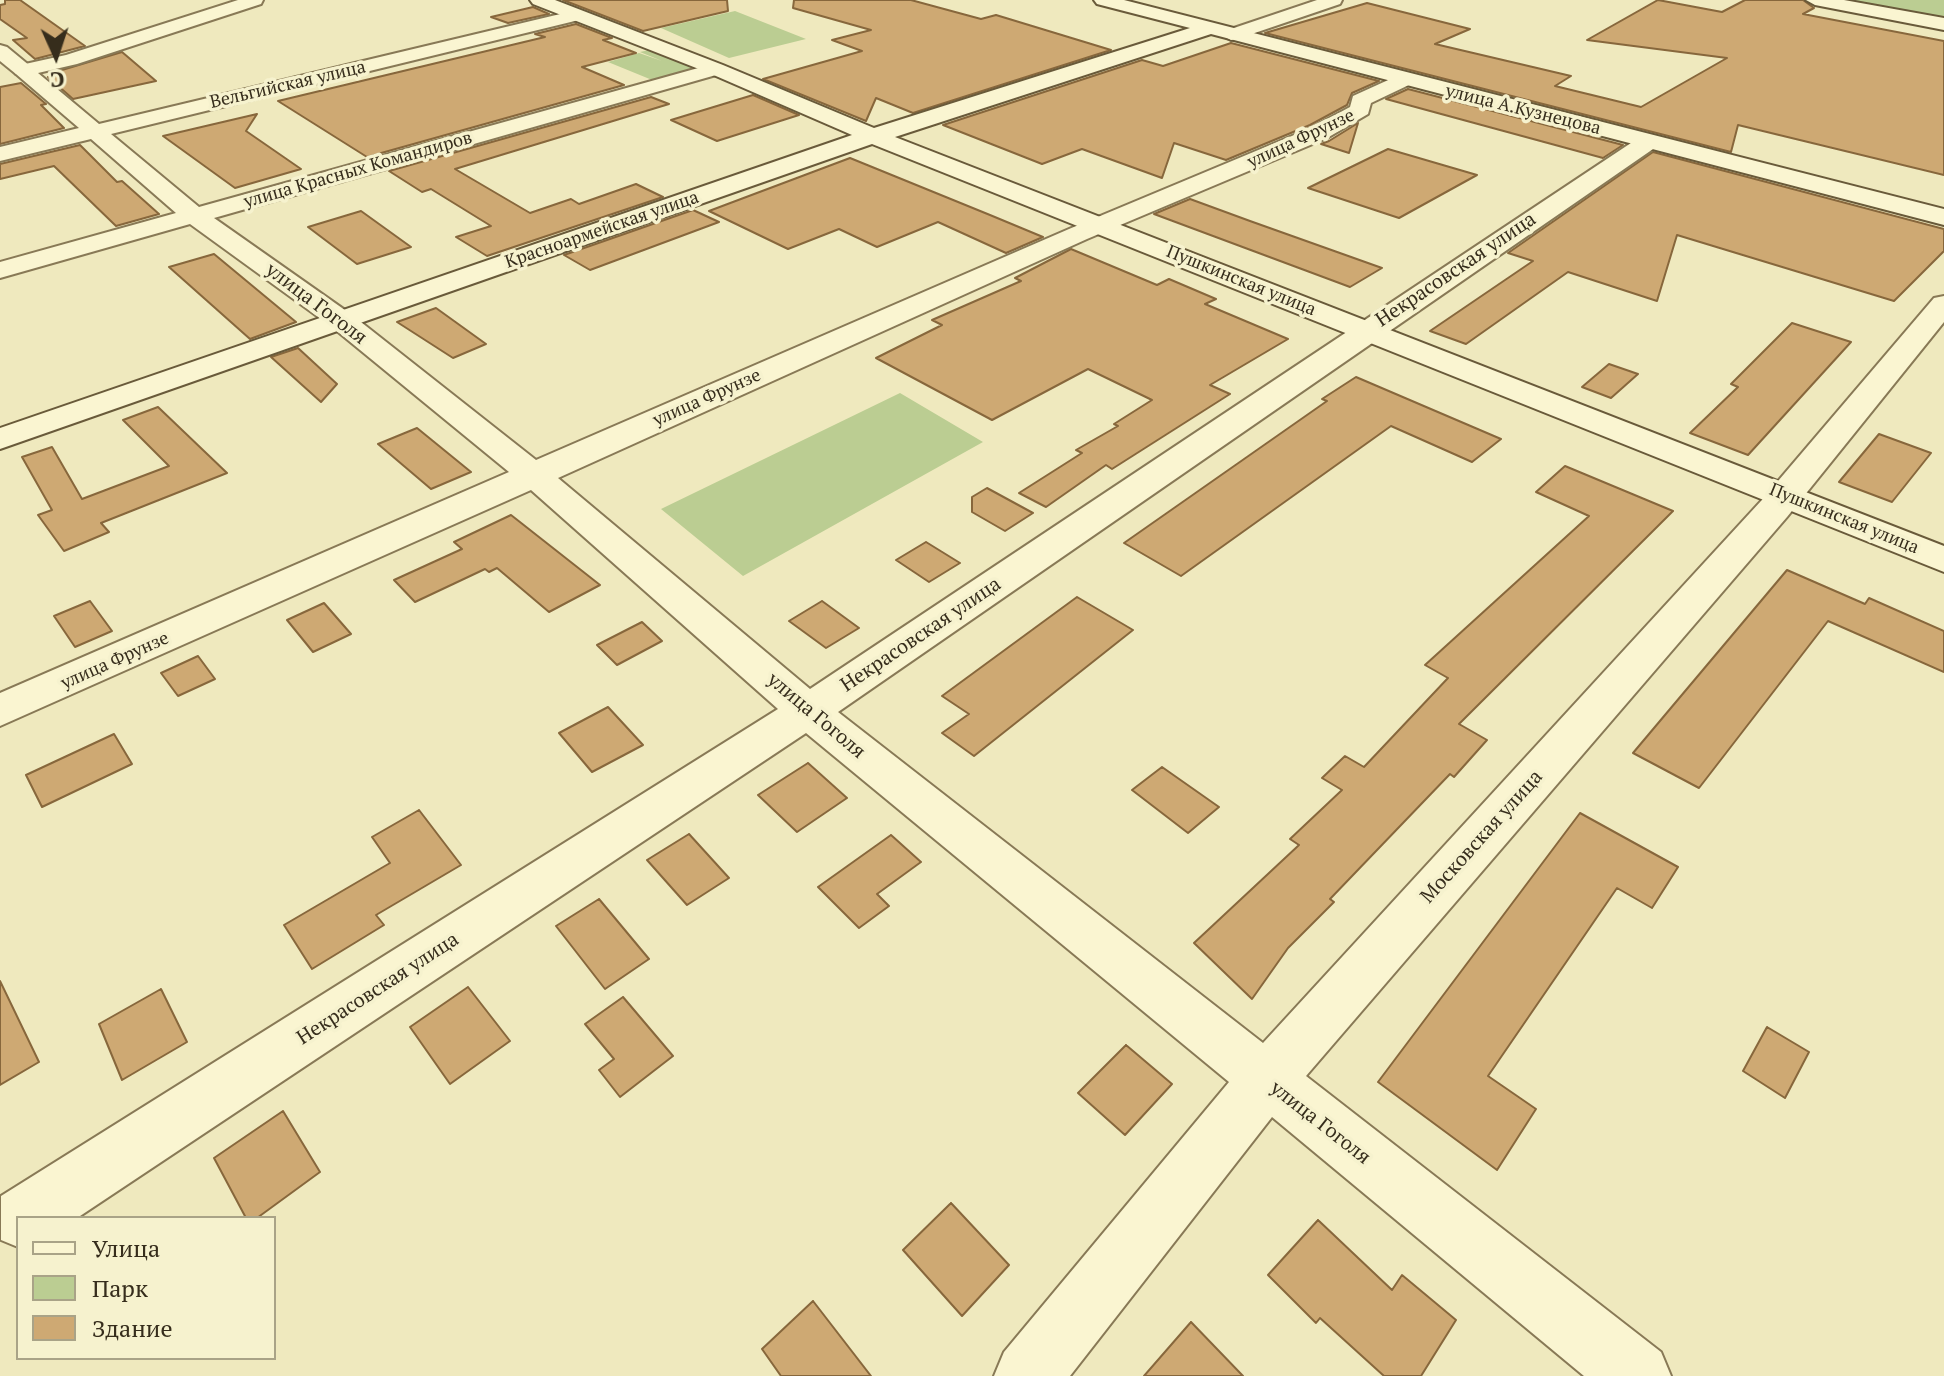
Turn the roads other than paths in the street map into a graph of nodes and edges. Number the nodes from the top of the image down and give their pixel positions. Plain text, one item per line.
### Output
1 (255, 0) edge
2 (539, 0) edge
3 (1103, 0) edge
4 (1334, 0) edge
5 (1815, 0) edge
6 (577, 15) junction
7 (1944, 24) edge
8 (1219, 32) junction
9 (8, 65) edge
10 (716, 69) junction
11 (1404, 80) junction
12 (98, 131) junction
13 (873, 136) junction
14 (1648, 142) junction
15 (0, 154) edge
16 (195, 216) junction
17 (1944, 217) edge
18 (1099, 225) junction
19 (0, 270) edge
20 (1944, 304) edge
21 (342, 321) junction
22 (1367, 331) junction
23 (0, 439) edge
24 (534, 475) junction
25 (1785, 495) junction
26 (1944, 560) edge
27 (0, 711) edge
28 (808, 711) junction
29 (1266, 1080) junction
30 (26, 1216) edge
31 (1028, 1376) edge
32 (1637, 1376) edge

1 - 9 street
2 - 6 main road, Пушкинская улица
3 - 8 main road, улица А.Кузнецова
4 - 8 street
5 - 7 main road
6 - 10 main road, Пушкинская улица
6 - 12 street, Вельгийская улица
8 - 11 main road, улица А.Кузнецова
8 - 13 main road, Красноармейская улица
9 - 12 street, улица Гоголя
10 - 13 main road, Пушкинская улица
10 - 16 street, улица Красных Командиров
11 - 14 main road, улица А.Кузнецова
11 - 18 street, улица Фрунзе
12 - 15 street, Вельгийская улица
12 - 16 street, улица Гоголя
13 - 18 main road, Пушкинская улица
13 - 21 main road, Красноармейская улица
14 - 17 main road, улица А.Кузнецова
14 - 22 street, Некрасовская улица
16 - 19 street, улица Красных Командиров
16 - 21 street, улица Гоголя
18 - 22 main road, Пушкинская улица
18 - 24 street, улица Фрунзе
20 - 25 street, Московская улица
21 - 23 main road, Красноармейская улица
21 - 24 street, улица Гоголя
22 - 25 main road, Пушкинская улица
22 - 28 street, Некрасовская улица
24 - 27 street, улица Фрунзе
24 - 28 street, улица Гоголя
25 - 26 main road, Пушкинская улица
25 - 29 street, Московская улица
28 - 29 street, улица Гоголя
28 - 30 street, Некрасовская улица
29 - 31 street, Московская улица
29 - 32 street, улица Гоголя

